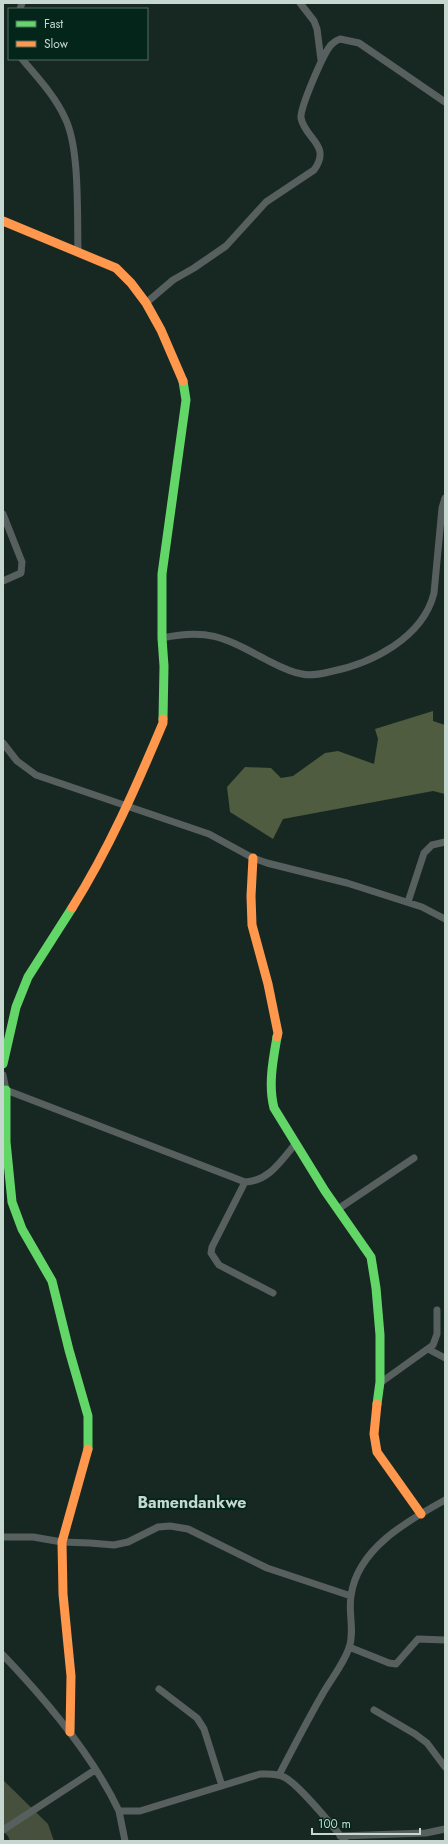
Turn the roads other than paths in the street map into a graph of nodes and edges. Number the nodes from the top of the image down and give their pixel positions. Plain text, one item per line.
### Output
1 (300, 3) edge
2 (23, 60) edge
3 (321, 60) junction
4 (445, 102) edge
5 (3, 221) edge
6 (78, 251) junction
7 (146, 303) junction
8 (445, 498) edge
9 (3, 514) edge
10 (3, 581) edge
11 (162, 638) junction
12 (3, 743) edge
13 (128, 806) junction
14 (445, 842) edge
15 (253, 858) junction
16 (408, 902) junction
17 (445, 919) edge
18 (3, 1064) edge
19 (3, 1076) edge
20 (6, 1090) junction
21 (296, 1143) junction
22 (414, 1158) dead end
23 (245, 1182) junction
24 (338, 1209) junction
25 (272, 1293) dead end
26 (437, 1310) dead end
27 (428, 1349) junction
28 (445, 1358) edge
29 (380, 1382) junction
30 (445, 1500) edge
31 (421, 1514) junction
32 (3, 1537) edge
33 (62, 1542) junction
34 (351, 1596) junction
35 (445, 1640) edge
36 (349, 1647) junction
37 (3, 1655) edge
38 (159, 1689) dead end
39 (374, 1710) dead end
40 (70, 1732) junction
41 (445, 1767) edge
42 (95, 1770) junction
43 (279, 1775) junction
44 (222, 1786) junction
45 (119, 1811) junction
46 (445, 1829) edge
47 (3, 1830) edge
48 (342, 1838) edge
49 (125, 1841) edge

1 - 3 street
2 - 6 street
3 - 4 street
3 - 7 street
5 - 6 street
6 - 7 street
7 - 11 street
8 - 11 street
9 - 10 street
11 - 13 street
12 - 13 street
13 - 15 street
13 - 18 street
14 - 16 street
15 - 16 street
15 - 21 street
16 - 17 street
19 - 20 street
20 - 23 street
20 - 33 street
21 - 23 street
21 - 24 street
22 - 24 street
23 - 25 street
24 - 29 street
26 - 27 street
27 - 28 street
27 - 29 street
29 - 31 street
30 - 31 street
31 - 34 street
32 - 33 street
33 - 34 street
33 - 40 street
34 - 36 street
35 - 36 street
36 - 43 street
37 - 40 street
38 - 44 street
39 - 41 street
40 - 42 street
42 - 45 street
42 - 47 street
43 - 44 street
43 - 48 street
44 - 45 street
45 - 49 street
46 - 48 street

